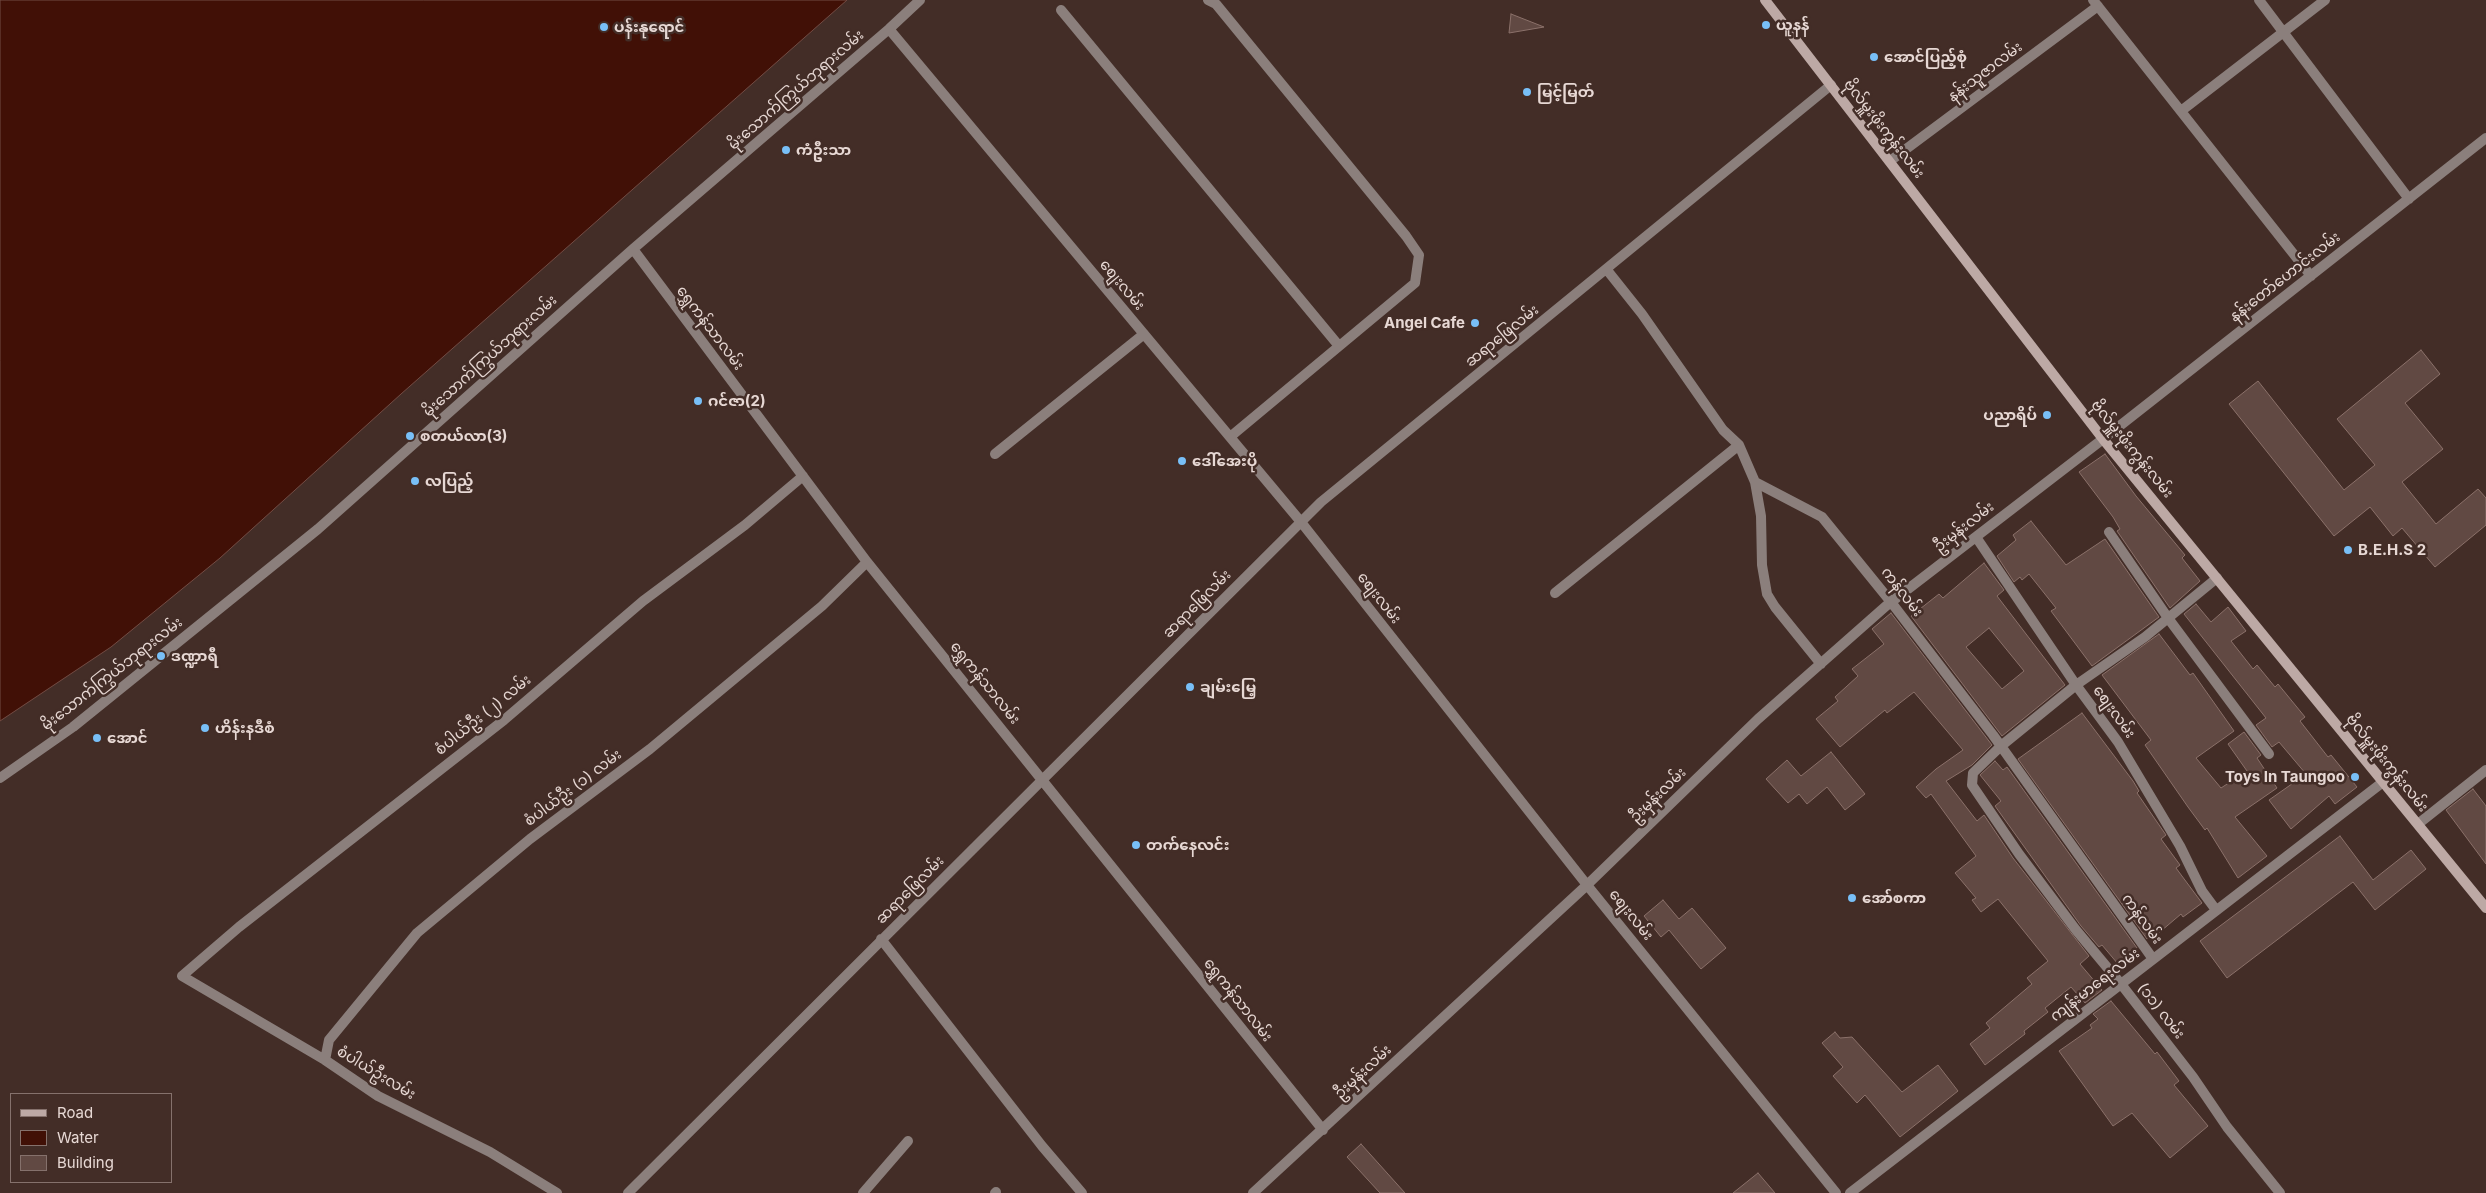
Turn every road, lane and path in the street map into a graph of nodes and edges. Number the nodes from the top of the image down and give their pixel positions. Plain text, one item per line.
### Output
1 (920, 0) edge
2 (1208, 0) edge
3 (1765, 0) edge
4 (2258, 0) edge
5 (2325, 0) edge
6 (2095, 3) edge
7 (1061, 10) dead end
8 (889, 29) junction
9 (2284, 32) junction
10 (1831, 85) junction
11 (2181, 111) junction
12 (2486, 138) edge
13 (1890, 161) junction
14 (2409, 199) junction
15 (633, 249) junction
16 (1607, 270) junction
17 (2311, 276) junction
18 (1144, 334) junction
19 (1339, 346) junction
20 (1230, 437) junction
21 (2103, 439) junction
22 (1739, 445) junction
23 (995, 454) dead end
24 (803, 476) junction
25 (1755, 482) junction
26 (1300, 522) junction
27 (2109, 532) dead end
28 (1976, 537) junction
29 (867, 562) junction
30 (2217, 578) junction
31 (1555, 594) dead end
32 (1891, 602) junction
33 (2168, 618) junction
34 (1820, 664) junction
35 (2076, 685) junction
36 (2001, 746) junction
37 (2269, 754) dead end
38 (2486, 770) edge
39 (0, 778) edge
40 (1044, 780) junction
41 (2383, 782) junction
42 (2418, 824) junction
43 (1587, 885) junction
44 (2486, 908) edge
45 (2216, 910) junction
46 (881, 939) junction
47 (2153, 959) junction
48 (182, 976) joint
49 (2121, 984) junction
50 (325, 1060) junction
51 (1322, 1130) junction
52 (908, 1141) dead end
53 (557, 1193) edge
54 (628, 1193) edge
55 (863, 1193) edge
56 (1082, 1193) edge
57 (1253, 1193) edge
58 (1836, 1193) edge
59 (1850, 1193) edge
60 (2280, 1193) edge

1 - 8 street, မိုးသောက်ကြွယ်ဘုရားလမ်း
2 - 19 street
3 - 10 street, ဗိုလ်မှူးဖိုးကွန်းလမ်း
4 - 9 street
5 - 9 street
6 - 11 street
6 - 13 street, နန်းသူဇာလမ်း
7 - 19 street
8 - 15 street, မိုးသောက်ကြွယ်ဘုရားလမ်း
8 - 18 street, စျေးလမ်း
9 - 11 street
9 - 14 street
10 - 13 street, ဗိုလ်မှူးဖိုးကွန်းလမ်း
10 - 16 street, ဆရာဖြေလမ်း
11 - 17 street
12 - 14 street, နန်းတော်ဟောင်းလမ်း
13 - 21 street, ဗိုလ်မှူးဖိုးကွန်းလမ်း
14 - 17 street, နန်းတော်ဟောင်းလမ်း
15 - 24 street, ‌ရွှေကန်သာလမ်း
15 - 39 street, မိုးသောက်ကြွယ်ဘုရားလမ်း
16 - 22 street
16 - 26 street, ဆရာဖြေလမ်း
17 - 21 street, နန်းတော်ဟောင်းလမ်း
18 - 20 street, စျေးလမ်း
18 - 23 street
19 - 20 street
20 - 26 street, စျေးလမ်း
21 - 28 street, ဦးမှန်းလမ်း
21 - 30 street, ဗိုလ်မှူးဖိုးကွန်းလမ်း
22 - 25 street
22 - 31 street
24 - 29 street, ‌ရွှေကန်သာလမ်း
24 - 48 street, စံပါယ်ဦး (၂) လမ်း
25 - 32 street, ကန်လမ်း
25 - 34 street
26 - 40 street, ဆရာဖြေလမ်း
26 - 43 street, စျေးလမ်း
27 - 33 street
28 - 32 street, ဦးမှန်းလမ်း
28 - 35 street, စျေးလမ်း
29 - 40 street, ‌ရွှေကန်သာလမ်း
29 - 50 street, စံပါယ်ဦး (၁) လမ်း
30 - 33 street
30 - 41 street, ဗိုလ်မှူးဖိုးကွန်းလမ်း
32 - 34 street, ဦးမှန်းလမ်း
32 - 36 street, ကန်လမ်း
33 - 35 street
33 - 37 street
34 - 43 street, ဦးမှန်းလမ်း
35 - 36 street
35 - 45 street, စျေးလမ်း
36 - 47 street, ကန်လမ်း
36 - 49 street, (၁၁) လမ်း
38 - 42 street
40 - 46 street, ဆရာဖြေလမ်း
40 - 51 street, ‌ရွှေကန်သာလမ်း
41 - 42 street, ဗိုလ်မှူးဖိုးကွန်းလမ်း
41 - 45 street, ကျန်းမာရေးလမ်း
42 - 44 street, ဗိုလ်မှူးဖိုးကွန်းလမ်း
43 - 51 street, ဦးမှန်းလမ်း
43 - 58 street, စျေးလမ်း
45 - 47 street, ကျန်းမာရေးလမ်း
46 - 54 street, ဆရာဖြေလမ်း
46 - 56 street
47 - 49 street, ကျန်းမာရေးလမ်း
48 - 50 street, စံပါယ်ဦးလမ်း
49 - 59 street, ကျန်းမာရေးလမ်း
49 - 60 street, (၁၁) လမ်း
50 - 53 street, စံပါယ်ဦးလမ်း
51 - 57 street, ဦးမှန်းလမ်း
52 - 55 street

